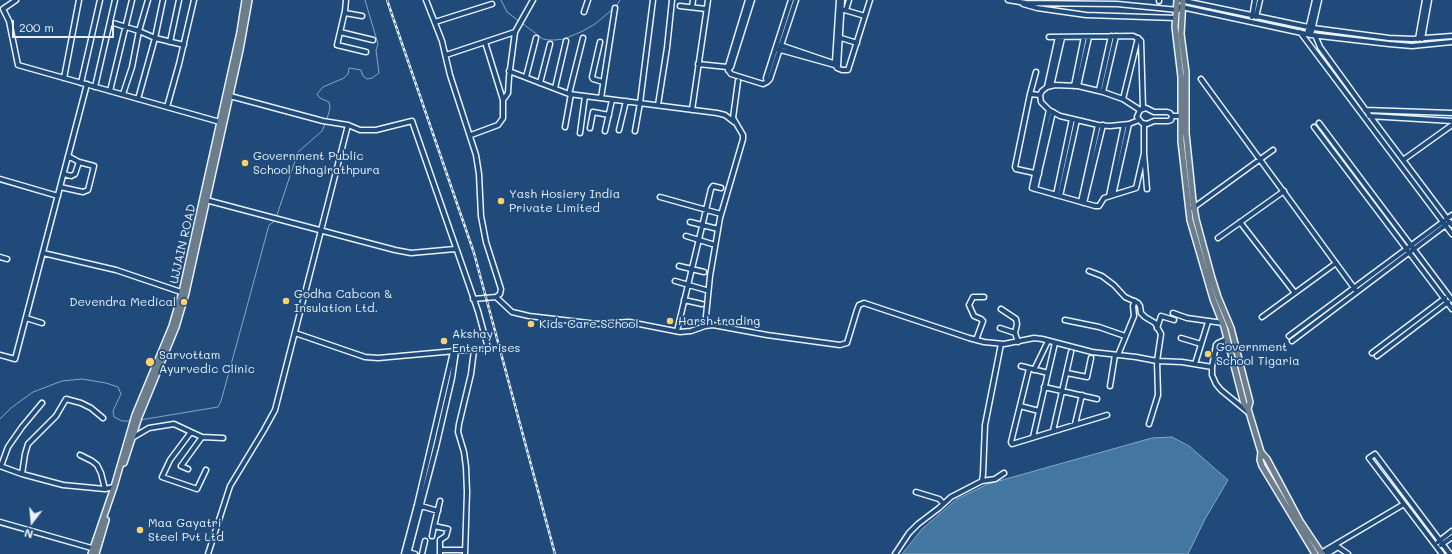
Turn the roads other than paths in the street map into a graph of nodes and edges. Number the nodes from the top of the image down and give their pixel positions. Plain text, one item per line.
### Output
1 (16, 0) edge
2 (79, 0) edge
3 (100, 0) edge
4 (115, 0) edge
5 (132, 0) edge
6 (148, 0) edge
7 (163, 0) edge
8 (179, 0) edge
9 (194, 0) edge
10 (245, 0) edge
11 (249, 0) edge
12 (346, 0) edge
13 (426, 0) edge
14 (533, 0) edge
15 (588, 0) edge
16 (653, 0) edge
17 (672, 0) edge
18 (693, 0) edge
19 (708, 0) edge
20 (748, 0) edge
21 (752, 0) edge
22 (791, 0) edge
23 (796, 0) edge
24 (838, 0) edge
25 (842, 0) edge
26 (849, 0) edge
27 (870, 0) edge
28 (1008, 0) edge
29 (1256, 0) edge
30 (1260, 0) edge
31 (1315, 0) edge
32 (1319, 0) edge
33 (1425, 0) edge
34 (1429, 0) edge
35 (1014, 1) edge
36 (1021, 3) junction
37 (492, 4) dead end
38 (1180, 4) edge
39 (680, 6) dead end
40 (692, 7) junction
41 (615, 8) dead end
42 (706, 9) junction
43 (842, 9) junction
44 (584, 12) dead end
45 (345, 13) junction
46 (362, 16) dead end
47 (865, 16) junction
48 (1254, 16) junction
49 (1176, 18) junction
50 (1253, 21) junction
51 (110, 22) junction
52 (435, 22) junction
53 (125, 26) junction
54 (1311, 27) junction
55 (140, 31) junction
56 (340, 32) junction
57 (515, 32) junction
58 (1300, 32) junction
59 (1311, 34) junction
60 (1111, 36) junction
61 (1116, 36) junction
62 (1452, 36) edge
63 (839, 37) junction
64 (1049, 37) dead end
65 (1087, 37) junction
66 (155, 38) junction
67 (536, 38) dead end
68 (583, 38) dead end
69 (1060, 38) junction
70 (1138, 38) junction
71 (1420, 39) junction
72 (373, 40) dead end
73 (566, 41) dead end
74 (170, 42) junction
75 (485, 42) junction
76 (600, 42) dead end
77 (1452, 42) edge
78 (857, 43) junction
79 (550, 44) dead end
80 (184, 46) junction
81 (778, 47) junction
82 (366, 52) dead end
83 (446, 55) junction
84 (698, 64) junction
85 (836, 66) junction
86 (728, 69) junction
87 (509, 71) junction
88 (1036, 72) dead end
89 (526, 77) junction
90 (64, 78) junction
91 (1201, 79) dead end
92 (738, 81) dead end
93 (603, 82) junction
94 (81, 83) junction
95 (540, 83) junction
96 (87, 84) junction
97 (1049, 86) junction
98 (1076, 86) junction
99 (95, 87) junction
100 (555, 88) junction
101 (110, 91) junction
102 (1101, 91) junction
103 (123, 94) junction
104 (570, 94) junction
105 (1030, 94) junction
106 (1040, 95) junction
107 (230, 96) junction
108 (585, 96) junction
109 (601, 98) junction
110 (1123, 98) junction
111 (138, 99) junction
112 (503, 100) junction
113 (612, 100) junction
114 (626, 101) junction
115 (640, 103) junction
116 (658, 105) junction
117 (167, 107) junction
118 (1142, 109) junction
119 (692, 110) junction
120 (1359, 110) junction
121 (1366, 110) junction
122 (1051, 111) junction
123 (1452, 113) edge
124 (609, 115) junction
125 (1172, 116) junction
126 (1181, 116) junction
127 (1364, 116) junction
128 (1370, 116) junction
129 (1075, 120) junction
130 (1139, 120) junction
131 (1452, 120) edge
132 (220, 122) junction
133 (734, 122) junction
134 (1319, 123) dead end
135 (1126, 124) junction
136 (1144, 124) junction
137 (348, 125) junction
138 (1098, 125) junction
139 (1103, 125) junction
140 (1452, 125) edge
141 (565, 127) dead end
142 (1314, 127) dead end
143 (590, 128) dead end
144 (619, 130) dead end
145 (605, 131) dead end
146 (635, 131) dead end
147 (580, 133) dead end
148 (470, 135) junction
149 (1273, 150) dead end
150 (1144, 153) junction
151 (68, 156) junction
152 (1260, 159) junction
153 (1404, 160) junction
154 (79, 162) junction
155 (1037, 173) junction
156 (64, 174) junction
157 (0, 179) edge
158 (60, 187) junction
159 (722, 188) dead end
160 (1147, 189) dead end
161 (1284, 191) junction
162 (1058, 195) junction
163 (1111, 195) junction
164 (58, 196) junction
165 (660, 197) dead end
166 (206, 200) junction
167 (1082, 202) junction
168 (1195, 208) junction
169 (1189, 209) junction
170 (706, 210) junction
171 (721, 214) junction
172 (1452, 215) edge
173 (1450, 221) edge
174 (690, 222) dead end
175 (1240, 222) junction
176 (1444, 223) junction
177 (702, 225) junction
178 (718, 229) junction
179 (321, 230) junction
180 (1452, 234) edge
181 (686, 236) dead end
182 (1218, 238) dead end
183 (699, 240) junction
184 (712, 244) dead end
185 (1412, 247) junction
186 (455, 249) junction
187 (1408, 251) junction
188 (43, 253) junction
189 (0, 257) edge
190 (7, 259) dead end
191 (1336, 263) junction
192 (679, 266) dead end
193 (692, 269) junction
194 (1089, 271) dead end
195 (704, 272) dead end
196 (675, 281) dead end
197 (688, 285) junction
198 (706, 290) dead end
199 (1355, 290) junction
200 (184, 292) junction
201 (1295, 293) junction
202 (1448, 295) junction
203 (496, 297) junction
204 (984, 297) dead end
205 (473, 300) junction
206 (684, 300) junction
207 (1452, 300) edge
208 (1445, 301) junction
209 (1136, 302) junction
210 (702, 304) dead end
211 (1000, 309) dead end
212 (1452, 309) edge
213 (1141, 313) junction
214 (1173, 313) dead end
215 (1134, 314) junction
216 (1262, 317) dead end
217 (26, 318) junction
218 (1065, 320) dead end
219 (1174, 320) dead end
220 (1208, 322) junction
221 (42, 323) dead end
222 (1223, 324) junction
223 (705, 326) junction
224 (1000, 328) dead end
225 (1157, 328) junction
226 (677, 331) junction
227 (295, 333) junction
228 (1016, 333) junction
229 (1125, 336) junction
230 (1289, 336) dead end
231 (1181, 338) dead end
232 (1227, 339) junction
233 (976, 340) junction
234 (1048, 341) junction
235 (1292, 341) dead end
236 (1018, 342) junction
237 (1055, 343) junction
238 (1001, 344) junction
239 (1201, 344) junction
240 (474, 350) junction
241 (455, 351) junction
242 (1071, 352) dead end
243 (1372, 352) dead end
244 (0, 355) edge
245 (1117, 355) junction
246 (1377, 356) dead end
247 (1091, 358) dead end
248 (1158, 361) junction
249 (1195, 364) junction
250 (1021, 366) dead end
251 (1212, 367) junction
252 (1031, 369) junction
253 (1048, 373) junction
254 (1067, 373) junction
255 (1044, 386) junction
256 (1110, 386) dead end
257 (1062, 391) junction
258 (1082, 395) junction
259 (1097, 399) dead end
260 (42, 403) dead end
261 (1020, 406) junction
262 (1038, 411) junction
263 (1249, 411) junction
264 (1107, 415) dead end
265 (103, 418) dead end
266 (1075, 424) junction
267 (1149, 424) dead end
268 (133, 427) junction
269 (1053, 431) junction
270 (191, 432) junction
271 (202, 437) junction
272 (1033, 437) junction
273 (132, 438) junction
274 (223, 438) dead end
275 (1261, 452) junction
276 (80, 455) dead end
277 (0, 466) edge
278 (188, 469) dead end
279 (206, 470) dead end
280 (22, 474) junction
281 (1004, 474) dead end
282 (982, 480) junction
283 (114, 487) junction
284 (105, 489) junction
285 (916, 492) dead end
286 (440, 500) dead end
287 (943, 503) junction
288 (1404, 504) junction
289 (419, 505) junction
290 (438, 511) junction
291 (0, 522) edge
292 (434, 526) junction
293 (1452, 532) edge
294 (432, 536) dead end
295 (1452, 537) edge
296 (425, 541) dead end
297 (1441, 542) junction
298 (1436, 546) junction
299 (94, 552) edge
300 (406, 552) edge
301 (440, 552) edge
302 (465, 552) edge
303 (208, 554) edge
304 (416, 554) edge
305 (422, 554) edge
306 (894, 554) edge
307 (1315, 554) edge
308 (1324, 554) edge
309 (1348, 554) edge
310 (1442, 554) edge
311 (1450, 554) edge

1 - 90 street
2 - 90 street
3 - 94 street
4 - 51 street
5 - 53 street
6 - 55 street
7 - 66 street
8 - 74 street
9 - 80 street
10 - 132 main road, UJJAIN ROAD
11 - 107 main road, UJJAIN ROAD
12 - 45 street
13 - 52 street
14 - 57 street
15 - 44 street
16 - 115 street
17 - 116 street
18 - 40 street
19 - 42 street
20 - 86 street
21 - 86 street
22 - 81 street
23 - 81 street
24 - 43 street
25 - 43 street
26 - 43 street
27 - 47 street
28 - 35 street
29 - 48 street
30 - 48 street
31 - 54 street
32 - 54 street
33 - 71 street
34 - 71 street
35 - 36 street
36 - 38 street
36 - 49 street
37 - 52 street
38 - 48 street
38 - 49 main road
38 - 50 street
38 - 168 main road
39 - 40 street
40 - 42 street
41 - 93 street
42 - 84 street
43 - 47 street
43 - 63 street
45 - 46 street
45 - 56 street
47 - 78 street
48 - 50 street
48 - 54 street
49 - 126 main road
50 - 58 street
51 - 53 street
51 - 99 street
52 - 83 street
53 - 55 street
53 - 101 street
54 - 59 street
54 - 71 street
55 - 66 street
55 - 103 street
56 - 72 street
56 - 82 street
57 - 75 street
57 - 87 street
58 - 59 street
58 - 120 street
59 - 77 street
59 - 121 street
60 - 61 street
60 - 65 street
60 - 102 street
61 - 70 street
61 - 102 street
62 - 71 street
63 - 78 street
63 - 81 street
63 - 85 street
64 - 69 street
65 - 69 street
65 - 98 street
66 - 74 street
66 - 111 street
67 - 89 street
68 - 104 street
69 - 97 street
70 - 110 street
70 - 118 street
73 - 100 street
74 - 80 street
75 - 83 street
75 - 112 street
76 - 93 street
78 - 85 street
79 - 95 street
80 - 117 street
81 - 85 street
81 - 86 street
83 - 148 street
84 - 86 street
84 - 119 street
87 - 89 street
87 - 112 street
88 - 105 street
89 - 95 street
90 - 94 street
91 - 152 street
92 - 133 street
93 - 109 street
94 - 96 street
95 - 100 street
96 - 99 street
96 - 151 street
97 - 98 street
97 - 106 street
98 - 102 street
99 - 101 street
100 - 104 street
101 - 103 street
102 - 110 street
103 - 111 street
104 - 108 street
104 - 141 street
105 - 106 street
105 - 155 street
106 - 122 street
107 - 137 street
107 - 166 main road, UJJAIN ROAD
108 - 109 street
108 - 147 street
109 - 113 street
110 - 118 street
111 - 117 street
112 - 148 street
113 - 114 street
113 - 124 street
114 - 115 street
114 - 144 street
115 - 116 street
115 - 146 street
116 - 119 street
117 - 132 street
118 - 125 street
118 - 130 street
119 - 133 street
120 - 121 street
120 - 127 street
121 - 123 street
121 - 128 street
122 - 129 street
122 - 155 street
124 - 143 street
124 - 145 street
125 - 126 street
125 - 136 street
126 - 169 main road
127 - 128 street
127 - 176 street
128 - 131 street
128 - 153 street
129 - 138 street
129 - 162 street
130 - 135 street
130 - 136 street
132 - 166 main road, UJJAIN ROAD
133 - 171 street
134 - 185 street
135 - 139 street
135 - 163 street
136 - 150 street
137 - 179 street
137 - 186 street
138 - 139 street
138 - 167 street
139 - 167 street
140 - 153 street
142 - 187 street
148 - 203 street
149 - 152 street
150 - 160 street
150 - 163 street
151 - 154 street
151 - 156 street
152 - 161 street
152 - 168 street
153 - 173 street
154 - 156 street
154 - 158 street
155 - 162 street
156 - 158 street
157 - 164 street
158 - 164 street
159 - 170 street
161 - 175 street
161 - 191 street
162 - 167 street
163 - 167 street
164 - 188 street
165 - 170 street
166 - 179 street
166 - 200 main road, UJJAIN ROAD
168 - 169 street
168 - 263 main road
169 - 222 main road
170 - 171 street
170 - 177 street
171 - 178 street
172 - 173 street
173 - 176 street
174 - 177 street
175 - 182 street
175 - 201 street
176 - 180 street
176 - 185 street
177 - 178 street
177 - 183 street
178 - 223 street
179 - 186 street
179 - 227 street
181 - 183 street
183 - 184 street
183 - 193 street
185 - 187 street
185 - 202 street
186 - 205 street
187 - 199 street
187 - 208 street
188 - 200 street
188 - 217 street
189 - 190 street
191 - 199 street
191 - 201 street
192 - 193 street
193 - 195 street
193 - 197 street
194 - 209 street
196 - 197 street
197 - 198 street
197 - 206 street
199 - 230 street
199 - 235 street
200 - 268 main road, UJJAIN ROAD
201 - 216 street
202 - 207 street
202 - 208 street
203 - 205 street
203 - 226 street
204 - 233 street
205 - 240 street
206 - 210 street
206 - 226 street
207 - 208 street
208 - 212 street
208 - 243 street
208 - 246 street
209 - 213 street
209 - 215 street
211 - 228 street
213 - 215 street
213 - 225 street
214 - 220 street
215 - 229 street
217 - 221 street
217 - 244 street
218 - 229 street
219 - 225 street
220 - 222 street
220 - 239 street
222 - 232 main road
223 - 226 street
223 - 233 street
224 - 228 street
225 - 248 street
227 - 241 street
227 - 303 street
228 - 236 street
229 - 245 street
231 - 239 street
232 - 251 street
232 - 263 main road
233 - 238 street
234 - 236 street
234 - 237 street
234 - 252 street
236 - 238 street
237 - 245 street
237 - 253 street
238 - 282 street
239 - 249 street
240 - 241 street
240 - 302 street
241 - 289 street
242 - 254 street
245 - 248 street
245 - 256 street
247 - 254 street
248 - 249 street
248 - 267 street
249 - 251 street
250 - 252 street
251 - 263 street
252 - 253 street
252 - 261 street
253 - 255 street
254 - 257 street
255 - 257 street
255 - 262 street
257 - 258 street
257 - 269 street
258 - 259 street
258 - 266 street
260 - 277 street
261 - 262 street
261 - 272 street
262 - 272 street
263 - 275 main road
264 - 266 street
265 - 280 street
266 - 269 street
268 - 273 main road, UJJAIN ROAD
268 - 283 main road, UJJAIN ROAD
269 - 272 street
270 - 271 street
270 - 273 street
270 - 279 street
271 - 274 street
271 - 278 street
273 - 299 main road, UJJAIN ROAD
275 - 307 main road
275 - 308 main road
276 - 284 street
277 - 280 street
280 - 284 street
281 - 282 street
282 - 287 street
283 - 284 street
283 - 299 main road, UJJAIN ROAD
285 - 287 street
286 - 290 street
287 - 306 street
288 - 297 street
288 - 298 street
288 - 308 street
289 - 290 street
289 - 300 street
290 - 292 street
291 - 299 street
292 - 294 street
292 - 301 street
293 - 297 street
295 - 297 street
296 - 305 street
297 - 298 street
297 - 311 street
298 - 310 street
300 - 304 street
301 - 302 street
308 - 309 street

